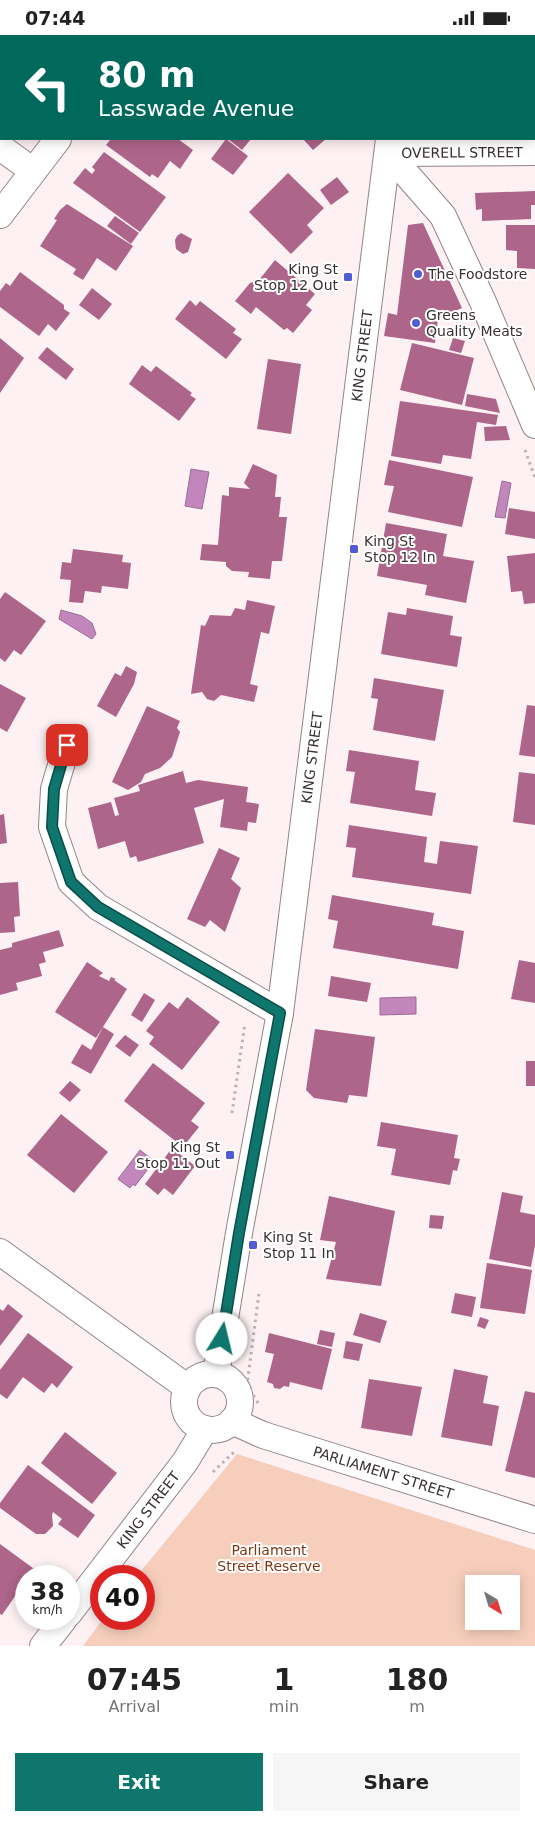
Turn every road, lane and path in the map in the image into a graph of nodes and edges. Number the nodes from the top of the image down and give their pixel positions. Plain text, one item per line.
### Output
1 (57, 140) edge
2 (388, 146) edge
3 (0, 147) edge
4 (535, 152) edge
5 (33, 171) junction
6 (0, 215) edge
7 (535, 425) edge
8 (67, 745) dead end
9 (280, 1013) junction
10 (0, 1252) edge
11 (216, 1374) junction
12 (188, 1387) junction
13 (232, 1421) junction
14 (205, 1429) junction
15 (535, 1520) edge
16 (80, 1599) edge
17 (55, 1630) edge
18 (43, 1646) edge

1 - 5 street
2 - 4 street, OVERELL STREET
2 - 7 street
2 - 9 street, KING STREET
3 - 5 street
5 - 6 street
8 - 9 street
9 - 11 street, KING STREET
10 - 12 street
11 - 12 street
11 - 13 street
12 - 14 street
13 - 14 street
13 - 15 street, PARLIAMENT STREET
14 - 16 street, KING STREET
17 - 18 street

